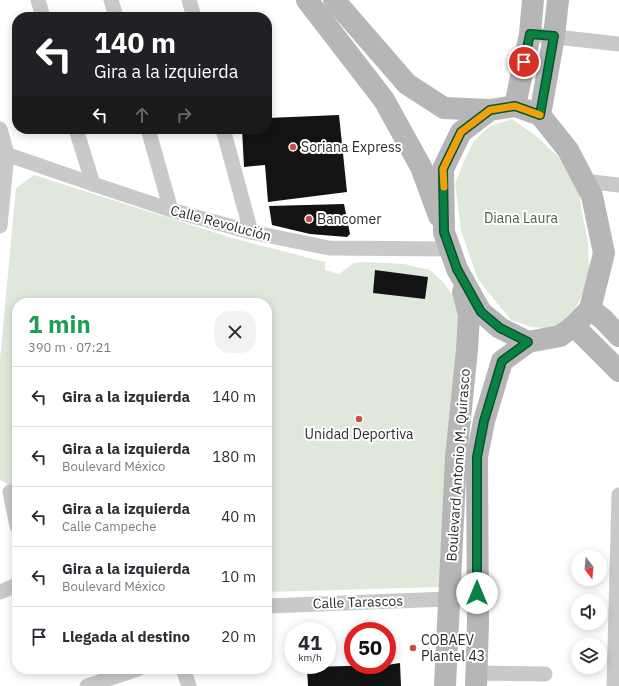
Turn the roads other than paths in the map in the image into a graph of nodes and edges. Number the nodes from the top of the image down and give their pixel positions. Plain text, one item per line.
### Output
1 (38, 0) edge
2 (111, 0) edge
3 (189, 0) edge
4 (307, 0) edge
5 (334, 0) edge
6 (533, 0) edge
7 (558, 0) edge
8 (323, 9) edge
9 (42, 12) edge
10 (115, 12) edge
11 (193, 12) edge
12 (530, 34) junction
13 (554, 36) junction
14 (619, 44) edge
15 (515, 106) junction
16 (490, 110) junction
17 (540, 115) junction
18 (0, 129) edge
19 (77, 134) edge
20 (149, 134) edge
21 (225, 134) edge
22 (4, 153) edge
23 (584, 181) junction
24 (92, 184) junction
25 (619, 185) edge
26 (171, 210) junction
27 (0, 226) edge
28 (251, 232) junction
29 (447, 240) junction
30 (457, 269) junction
31 (604, 316) edge
32 (574, 326) junction
33 (619, 336) edge
34 (528, 342) junction
35 (619, 371) edge
36 (9, 492) edge
37 (619, 495) edge
38 (12, 505) edge
39 (12, 587) edge
40 (0, 592) edge
41 (448, 599) junction
42 (272, 606) edge
43 (448, 623) junction
44 (478, 623) junction
45 (123, 674) edge
46 (185, 674) edge
47 (545, 674) dead end
48 (476, 679) edge
49 (87, 686) edge
50 (189, 686) edge
51 (445, 686) edge
52 (614, 686) edge

1 - 9 street
2 - 10 street
3 - 11 street
4 - 8 main road
5 - 16 main road
6 - 12 main road
7 - 13 main road
8 - 29 main road
12 - 13 street
12 - 15 main road
13 - 14 street
13 - 17 main road
15 - 16 main road
15 - 17 main road
16 - 29 main road
17 - 23 main road
18 - 22 street
19 - 24 street
20 - 26 street
21 - 28 street
22 - 24 street, Calle Revolución
22 - 27 street
23 - 25 street
23 - 31 main road
24 - 26 street, Calle Revolución
26 - 28 street, Calle Revolución
28 - 29 street, Calle Revolución
29 - 30 main road
30 - 34 main road
30 - 41 main road, Boulevard Antonio M. Quirasco
31 - 32 main road
31 - 33 main road
32 - 34 main road
32 - 35 main road
34 - 44 main road, Boulevard Antonio M. Quirasco
36 - 38 street
37 - 52 street
39 - 40 street
41 - 42 street, Calle Tarascos
41 - 43 main road, Boulevard Antonio M. Quirasco
43 - 44 main road
43 - 51 main road, Boulevard Antonio M. Quirasco
44 - 48 main road, Boulevard Antonio M. Quirasco
45 - 49 street
46 - 50 street
47 - 48 street

